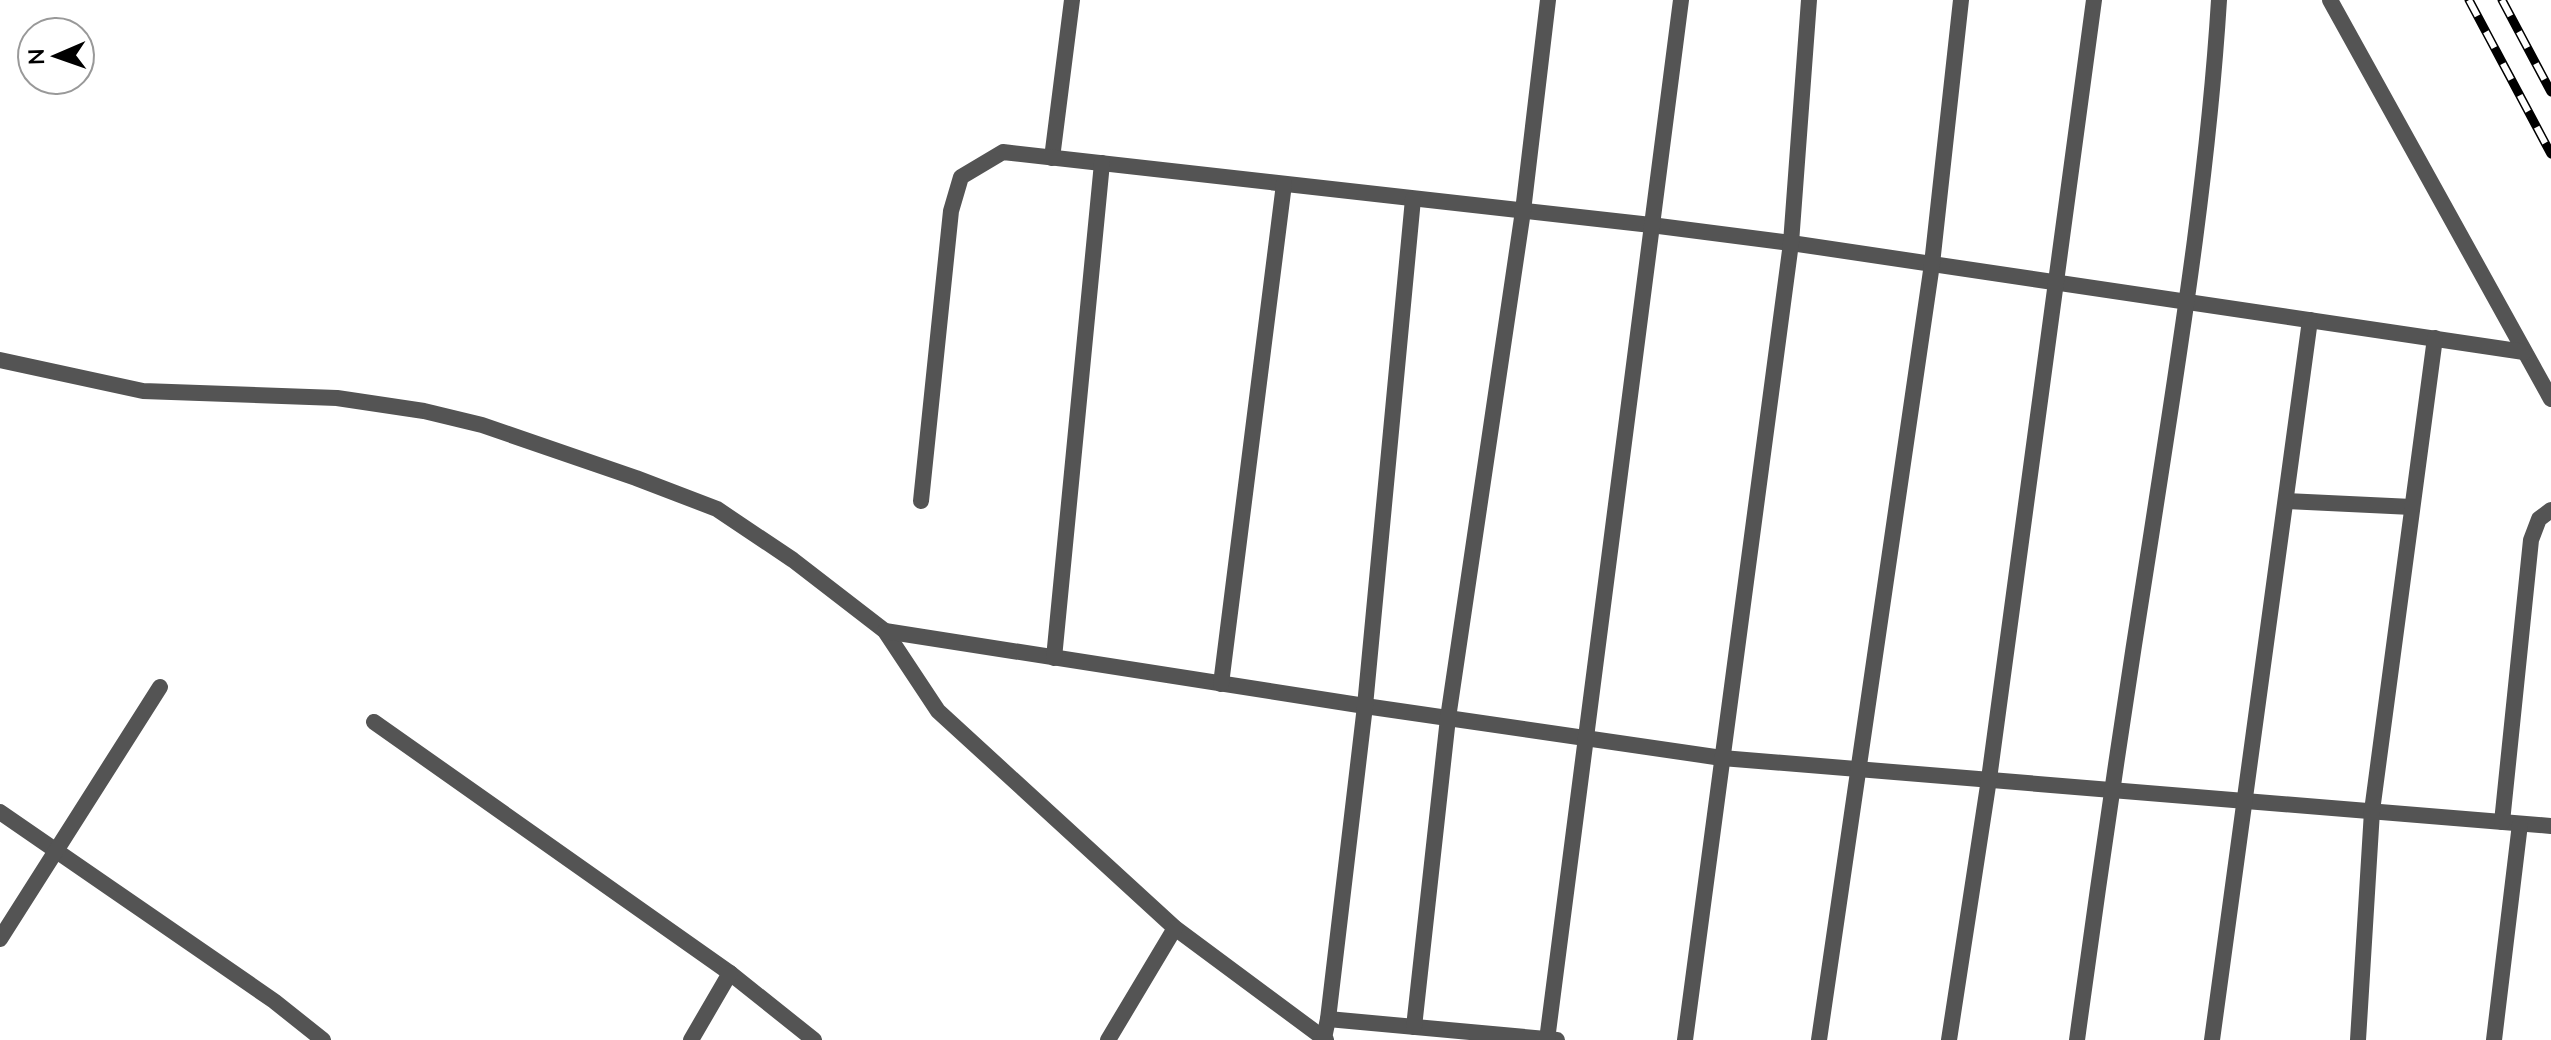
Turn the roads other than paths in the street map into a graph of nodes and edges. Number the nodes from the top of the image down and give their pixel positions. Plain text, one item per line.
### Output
1 (1072, 0) edge
2 (1548, 0) edge
3 (1681, 0) edge
4 (1809, 0) edge
5 (1961, 0) edge
6 (2094, 0) edge
7 (2219, 0) edge
8 (2330, 0) edge
9 (1052, 158) junction
10 (1102, 163) junction
11 (1284, 184) junction
12 (1413, 199) junction
13 (1523, 211) junction
14 (1651, 225) junction
15 (1791, 243) junction
16 (1932, 264) junction
17 (2055, 282) junction
18 (2187, 302) junction
19 (2310, 320) junction
20 (2435, 338) junction
21 (2524, 352) junction
22 (0, 360) edge
23 (2551, 399) edge
24 (921, 501) dead end
25 (2286, 501) junction
26 (2412, 507) junction
27 (2551, 510) edge
28 (885, 631) junction
29 (1054, 658) junction
30 (1221, 684) junction
31 (160, 687) dead end
32 (1365, 706) junction
33 (1448, 718) junction
34 (374, 722) dead end
35 (1586, 738) junction
36 (1722, 758) junction
37 (1859, 769) junction
38 (1989, 779) junction
39 (2111, 789) junction
40 (2245, 801) junction
41 (2372, 811) junction
42 (0, 812) edge
43 (2502, 822) junction
44 (2520, 824) junction
45 (2551, 826) edge
46 (56, 851) junction
47 (1175, 928) junction
48 (0, 939) edge
49 (730, 973) junction
50 (1328, 1019) junction
51 (1414, 1027) junction
52 (1325, 1039) edge
53 (1551, 1039) edge
54 (323, 1040) edge
55 (691, 1040) edge
56 (814, 1040) edge
57 (1108, 1040) edge
58 (1685, 1040) edge
59 (1819, 1040) edge
60 (1949, 1040) edge
61 (2077, 1040) edge
62 (2212, 1040) edge
63 (2358, 1040) edge
64 (2494, 1040) edge

1 - 9 street
2 - 13 street
3 - 14 street
4 - 15 street
5 - 16 street
6 - 17 street
7 - 18 street
8 - 21 street
9 - 10 street
9 - 24 street
10 - 11 street
10 - 29 street
11 - 12 street
11 - 30 street
12 - 13 street
12 - 32 street
13 - 14 street
13 - 33 street
14 - 15 street
14 - 35 street
15 - 16 street
15 - 36 street
16 - 17 street
16 - 37 street
17 - 18 street
17 - 38 street
18 - 19 street
18 - 39 street
19 - 20 street
19 - 25 street
20 - 21 street
20 - 26 street
21 - 23 street
22 - 28 street
25 - 26 street
25 - 40 street
26 - 41 street
27 - 43 street
28 - 29 street
28 - 47 street
29 - 30 street
30 - 32 street
31 - 46 street
32 - 33 street
32 - 50 street
33 - 35 street
33 - 51 street
34 - 49 street
35 - 36 street
35 - 53 street
36 - 37 street
36 - 58 street
37 - 38 street
37 - 59 street
38 - 39 street
38 - 60 street
39 - 40 street
39 - 61 street
40 - 41 street
40 - 62 street
41 - 43 street
41 - 63 street
42 - 46 street
43 - 44 street
44 - 45 street
44 - 64 street
46 - 48 street
46 - 54 street
47 - 52 street
47 - 57 street
49 - 55 street
49 - 56 street
50 - 51 street
50 - 52 street
51 - 53 street

